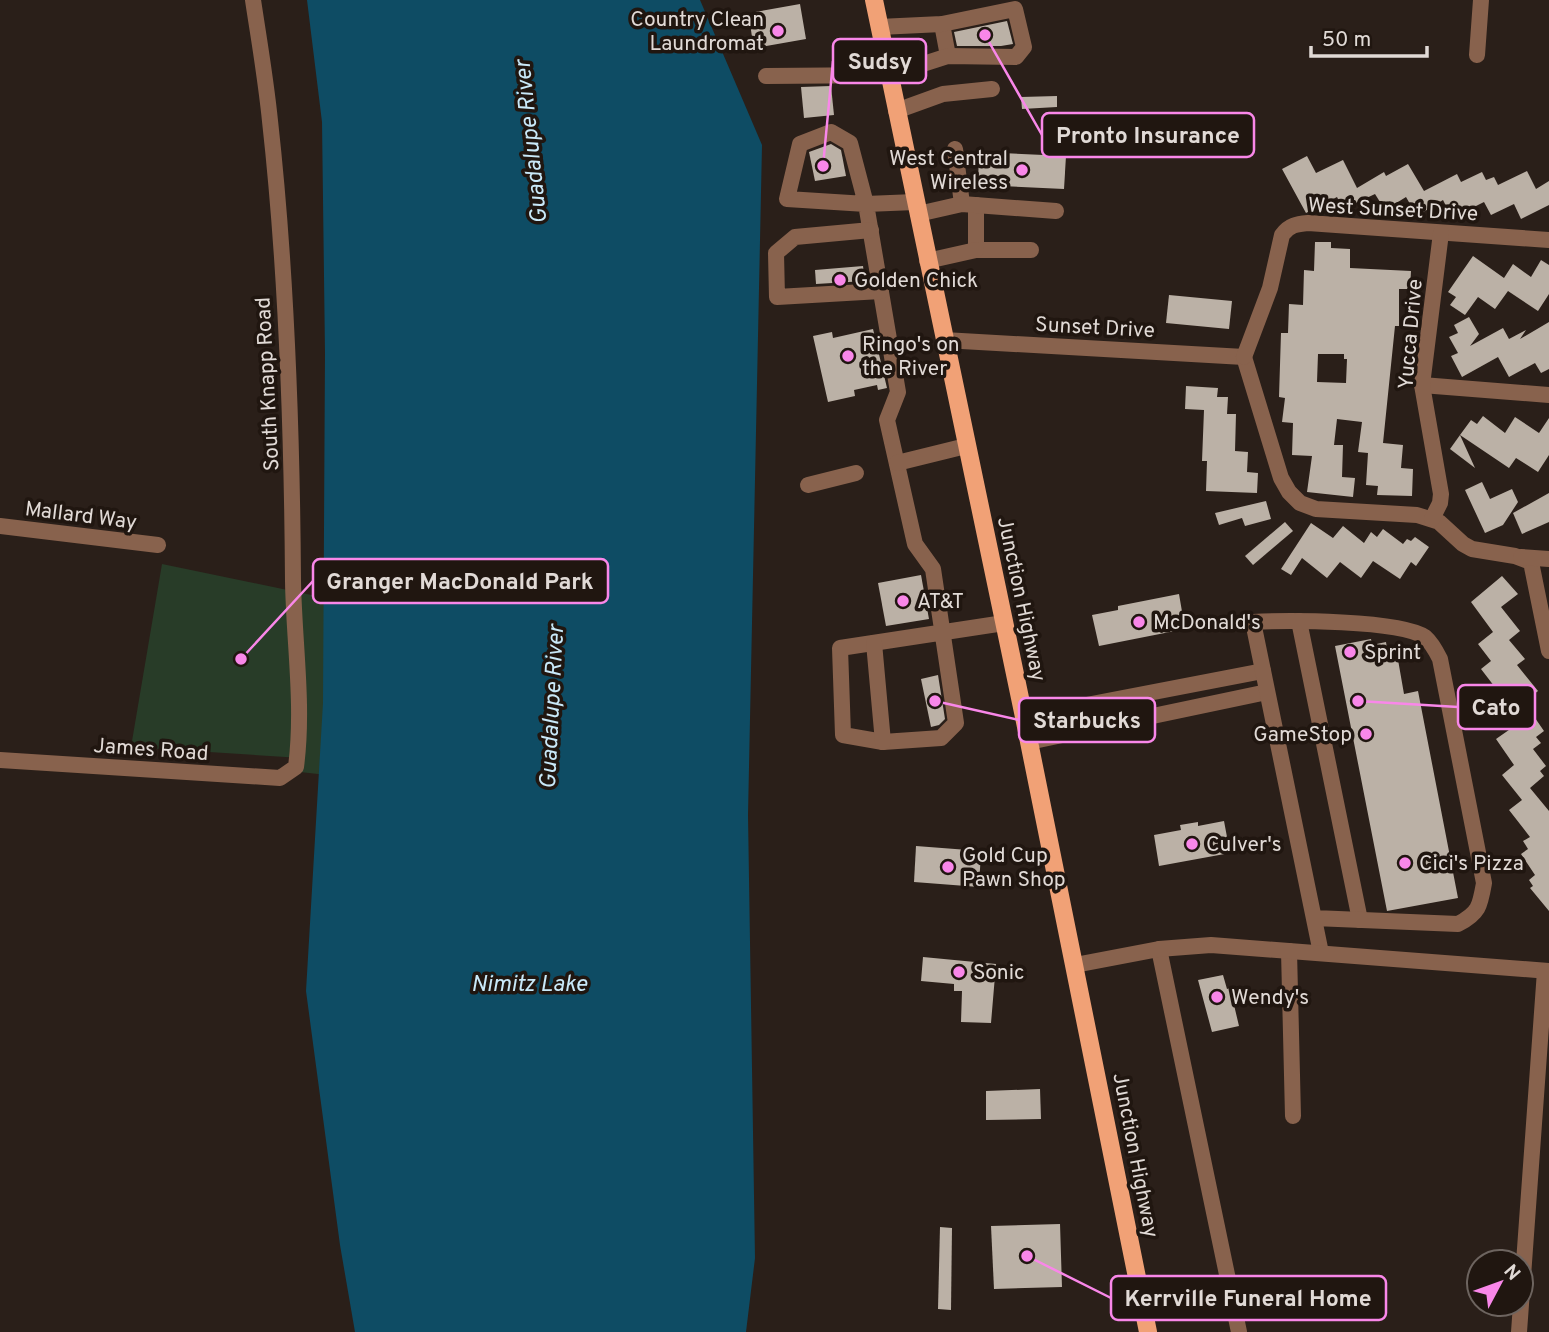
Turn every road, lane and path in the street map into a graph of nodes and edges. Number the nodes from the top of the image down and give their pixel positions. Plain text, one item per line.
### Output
1 (253, 0) edge
2 (874, 0) edge
3 (1481, 0) edge
4 (942, 24) junction
5 (879, 27) junction
6 (1478, 55) dead end
7 (948, 56) junction
8 (889, 75) junction
9 (766, 76) dead end
10 (992, 89) dead end
11 (897, 111) junction
12 (955, 149) dead end
13 (866, 204) junction
14 (969, 204) junction
15 (916, 208) junction
16 (1056, 211) dead end
17 (871, 230) junction
18 (1441, 233) junction
19 (1549, 240) edge
20 (976, 250) junction
21 (1031, 250) dead end
22 (928, 261) junction
23 (881, 291) junction
24 (944, 340) junction
25 (1244, 357) junction
26 (1422, 385) junction
27 (1549, 395) edge
28 (967, 446) junction
29 (897, 463) junction
30 (856, 473) dead end
31 (808, 485) dead end
32 (1432, 519) junction
33 (0, 526) edge
34 (158, 545) dead end
35 (1515, 556) junction
36 (1549, 559) edge
37 (1299, 621) junction
38 (1004, 623) junction
39 (942, 633) junction
40 (874, 643) junction
41 (1549, 651) edge
42 (1262, 671) junction
43 (1267, 692) junction
44 (1024, 717) junction
45 (883, 742) junction
46 (1029, 742) junction
47 (0, 760) edge
48 (296, 767) joint
49 (1314, 918) junction
50 (1360, 920) junction
51 (1159, 949) junction
52 (1289, 951) junction
53 (1321, 953) junction
54 (1075, 965) junction
55 (1547, 971) edge
56 (1293, 1116) dead end
57 (1148, 1332) edge
58 (1239, 1332) edge
59 (1520, 1332) edge

1 - 48 street, South Knapp Road
2 - 5 main road, Junction Highway
3 - 6 street
4 - 5 street
4 - 7 street
4 - 7 street
5 - 8 main road, Junction Highway
7 - 8 street
8 - 9 street
8 - 11 main road, Junction Highway
10 - 11 street
11 - 15 main road, Junction Highway
12 - 14 street
13 - 13 street
13 - 15 street
13 - 17 street
14 - 15 street
14 - 16 street
14 - 20 street
15 - 22 main road, Junction Highway
17 - 23 street
17 - 23 street
18 - 19 street, West Sunset Drive
18 - 25 street, West Sunset Drive
18 - 26 street, Yucca Drive
20 - 21 street
20 - 22 street
22 - 24 main road, Junction Highway
23 - 29 street
24 - 25 street, Sunset Drive
24 - 28 main road, Junction Highway
25 - 32 street
26 - 27 street
26 - 32 street, Yucca Drive
28 - 29 street
28 - 38 main road, Junction Highway
29 - 39 street
30 - 31 street
32 - 35 street
33 - 34 street, Mallard Way
35 - 36 street
35 - 41 street
37 - 42 street
37 - 50 street
37 - 50 street
38 - 39 street
38 - 44 main road, Junction Highway
39 - 40 street
39 - 45 street
40 - 45 street
40 - 45 street
42 - 43 street
42 - 44 street
43 - 46 street
43 - 49 street
44 - 46 main road, Junction Highway
46 - 54 main road, Junction Highway
47 - 48 street, James Road
49 - 50 street
49 - 53 street
51 - 52 street
51 - 54 street
51 - 58 street
52 - 53 street
52 - 56 street
53 - 55 street
54 - 57 main road, Junction Highway
55 - 59 street

